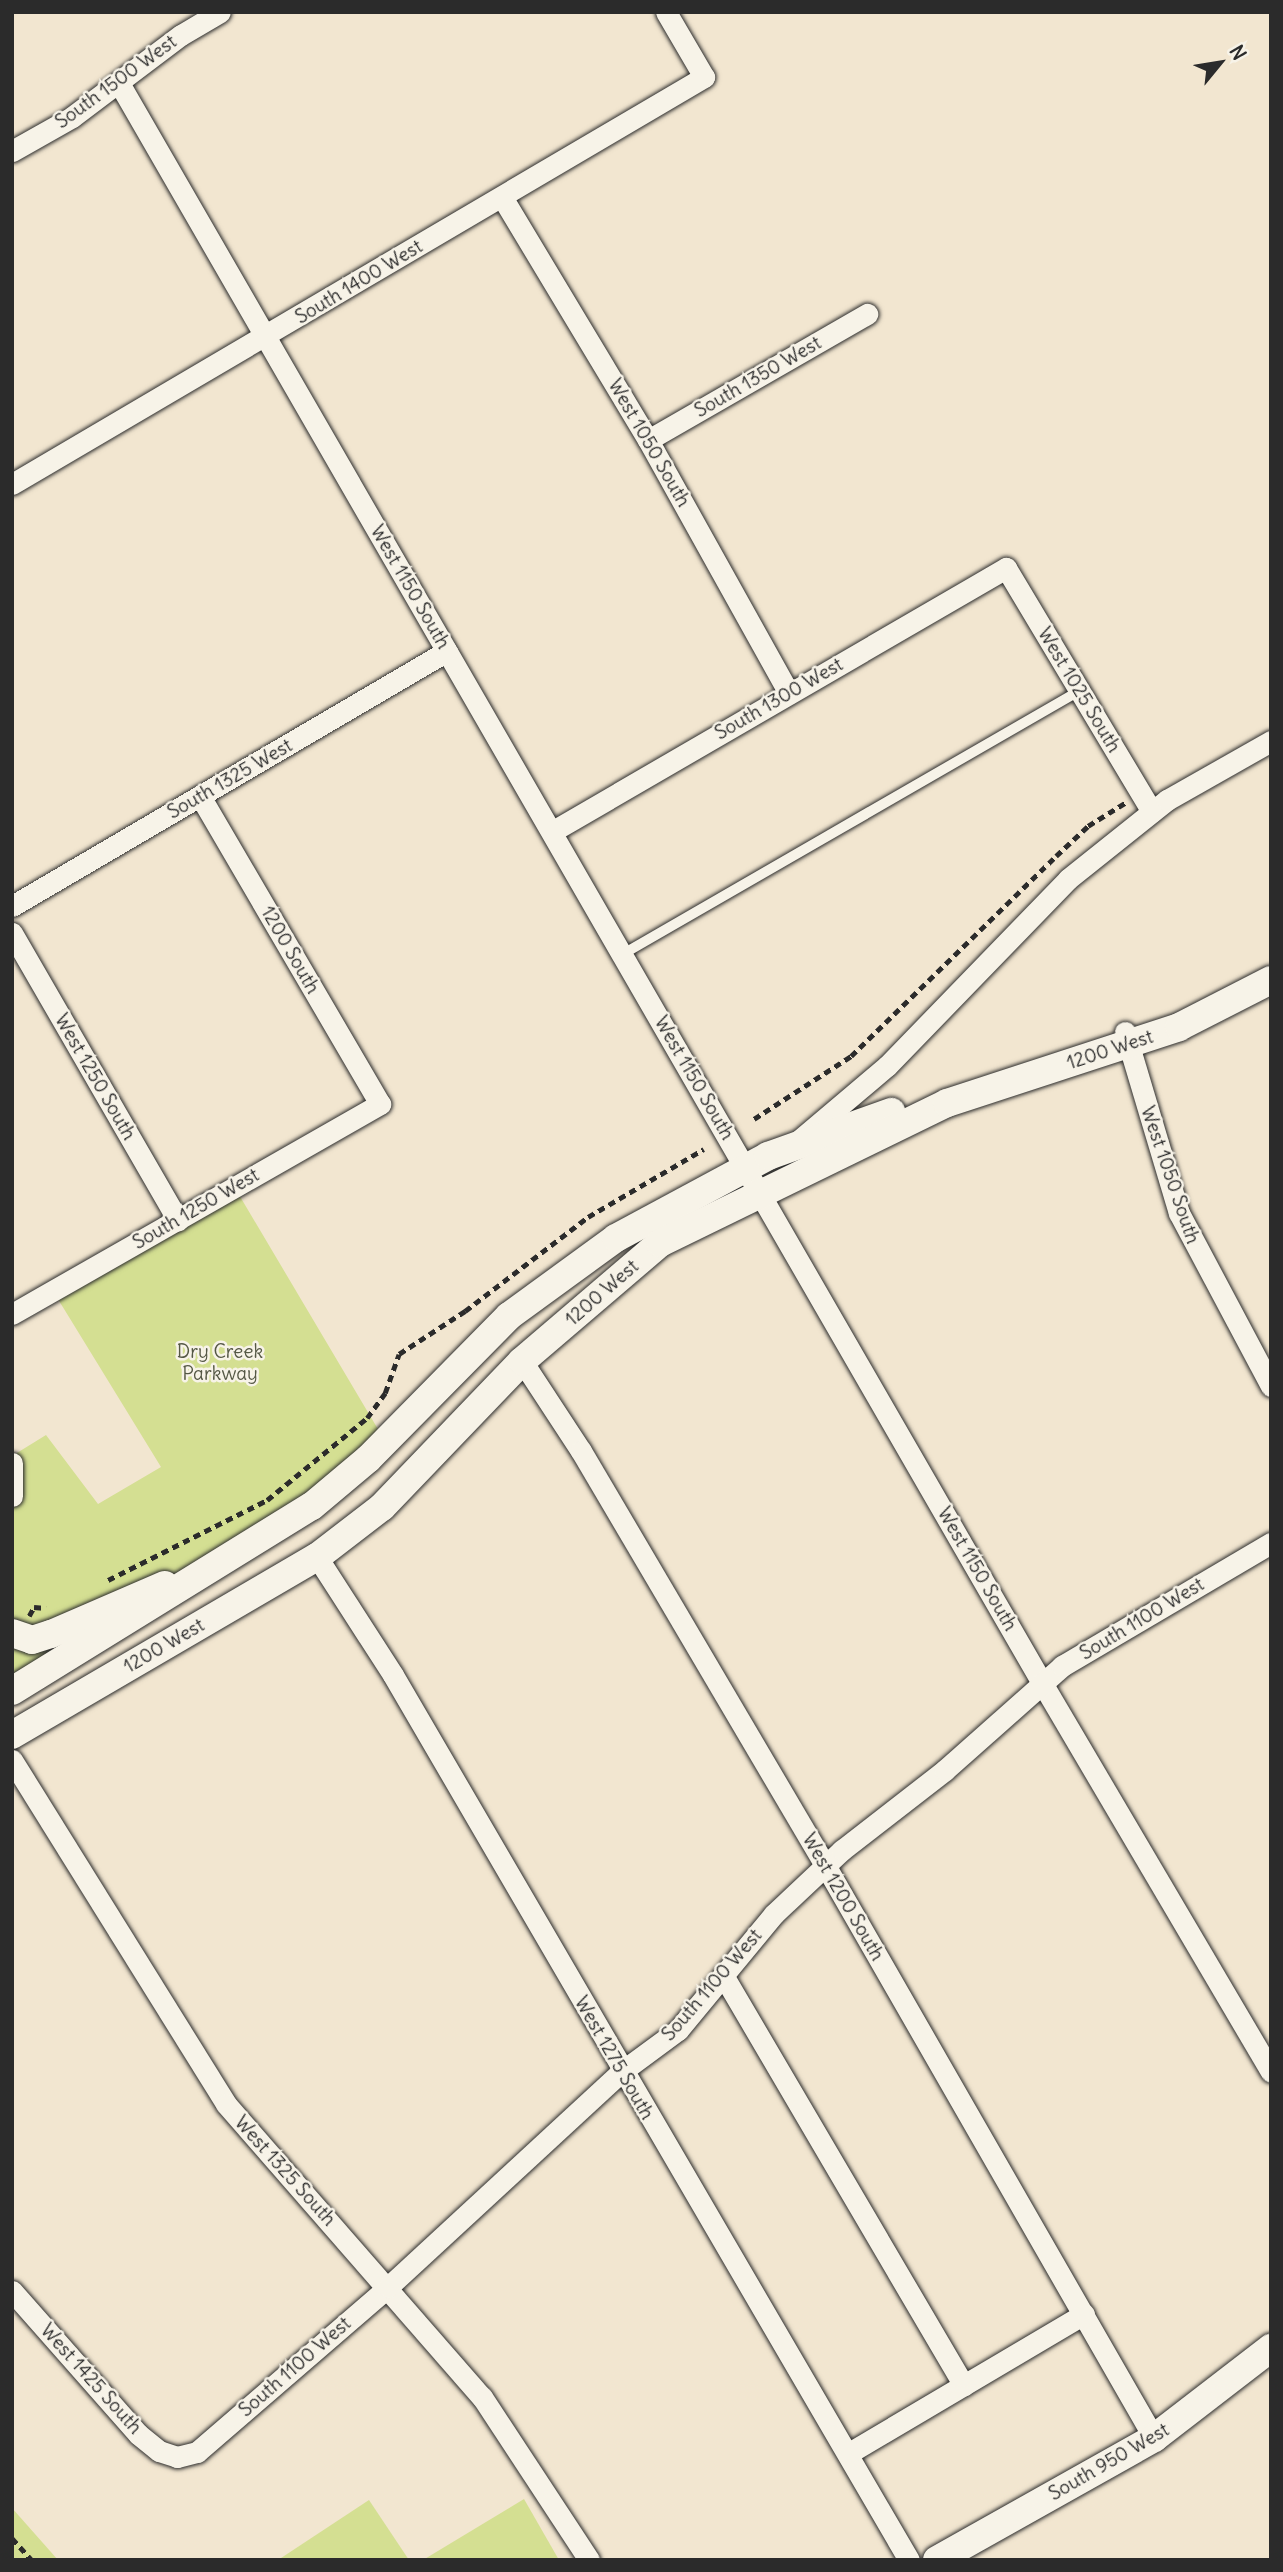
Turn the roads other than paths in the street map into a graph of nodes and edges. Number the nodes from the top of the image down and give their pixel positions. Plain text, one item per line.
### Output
1 (220, 12) edge
2 (666, 12) edge
3 (120, 83) junction
4 (12, 151) edge
5 (502, 197) junction
6 (867, 314) dead end
7 (265, 338) junction
8 (648, 440) junction
9 (12, 484) edge
10 (1006, 568) joint
11 (447, 651) junction
12 (1079, 691) junction
13 (789, 693) junction
14 (1271, 741) edge
15 (200, 796) junction
16 (1152, 812) junction
17 (553, 831) junction
18 (12, 906) edge
19 (12, 933) edge
20 (623, 954) junction
21 (1271, 963) edge
22 (1271, 979) edge
23 (1126, 1038) junction
24 (380, 1104) joint
25 (795, 1144) junction
26 (746, 1167) junction
27 (761, 1193) junction
28 (178, 1220) junction
29 (12, 1314) edge
30 (522, 1361) junction
31 (1271, 1386) edge
32 (12, 1463) edge
33 (12, 1496) edge
34 (1271, 1543) edge
35 (317, 1557) junction
36 (200, 1572) junction
37 (18, 1631) edge
38 (1042, 1683) junction
39 (12, 1690) edge
40 (12, 1735) edge
41 (12, 1760) edge
42 (825, 1865) junction
43 (723, 1975) junction
44 (1271, 2071) edge
45 (621, 2072) junction
46 (388, 2287) junction
47 (12, 2291) edge
48 (1083, 2314) junction
49 (1271, 2348) edge
50 (964, 2385) junction
51 (1154, 2438) junction
52 (849, 2454) junction
53 (177, 2456) joint
54 (589, 2560) edge
55 (909, 2560) edge
56 (937, 2560) edge

1 - 3 street, South 1500 West
2 - 5 street, South 1400 West
3 - 4 street, South 1500 West
3 - 7 street, West 1150 South
5 - 7 street, South 1400 West
5 - 8 street, West 1050 South
6 - 8 street, South 1350 West
7 - 9 street, South 1400 West
7 - 11 street, West 1150 South
8 - 13 street, West 1050 South
10 - 12 street, West 1025 South
10 - 13 street, South 1300 West
11 - 15 street, South 1325 West
11 - 17 street, West 1150 South
12 - 16 street, West 1025 South
12 - 20 lane
13 - 17 street, South 1300 West
14 - 16 street
15 - 18 street, South 1325 West
15 - 24 street, 1200 South
16 - 25 street
17 - 20 street, West 1150 South
19 - 28 street, West 1250 South
20 - 26 street, West 1150 South
21 - 23 street, 1200 West
22 - 23 street, 1200 West
23 - 25 street, 1200 West
23 - 27 street, 1200 West
23 - 31 street, West 1050 South
24 - 28 street, South 1250 West
25 - 26 street, 1200 West
26 - 27 street, West 1150 South
26 - 36 street, 1200 West
27 - 30 street, 1200 West
27 - 38 street, West 1150 South
28 - 29 street, South 1250 West
30 - 35 street, 1200 West
30 - 42 street, West 1200 South
32 - 33 street
34 - 38 street, South 1100 West
35 - 40 street, 1200 West
35 - 45 street, West 1275 South
36 - 37 street
36 - 39 street, 1200 West
38 - 42 street, South 1100 West
38 - 44 street, West 1150 South
41 - 46 street, West 1325 South
42 - 43 street, South 1100 West
42 - 48 street, West 1200 South
43 - 45 street, South 1100 West
43 - 50 street
45 - 46 street, South 1100 West
45 - 52 street, West 1275 South
46 - 53 street, South 1100 West
46 - 54 street, West 1325 South
47 - 53 street, West 1425 South
48 - 50 street
48 - 51 street, West 1200 South
49 - 51 street, South 950 West
50 - 52 street
51 - 56 street, South 950 West
52 - 55 street, West 1275 South

